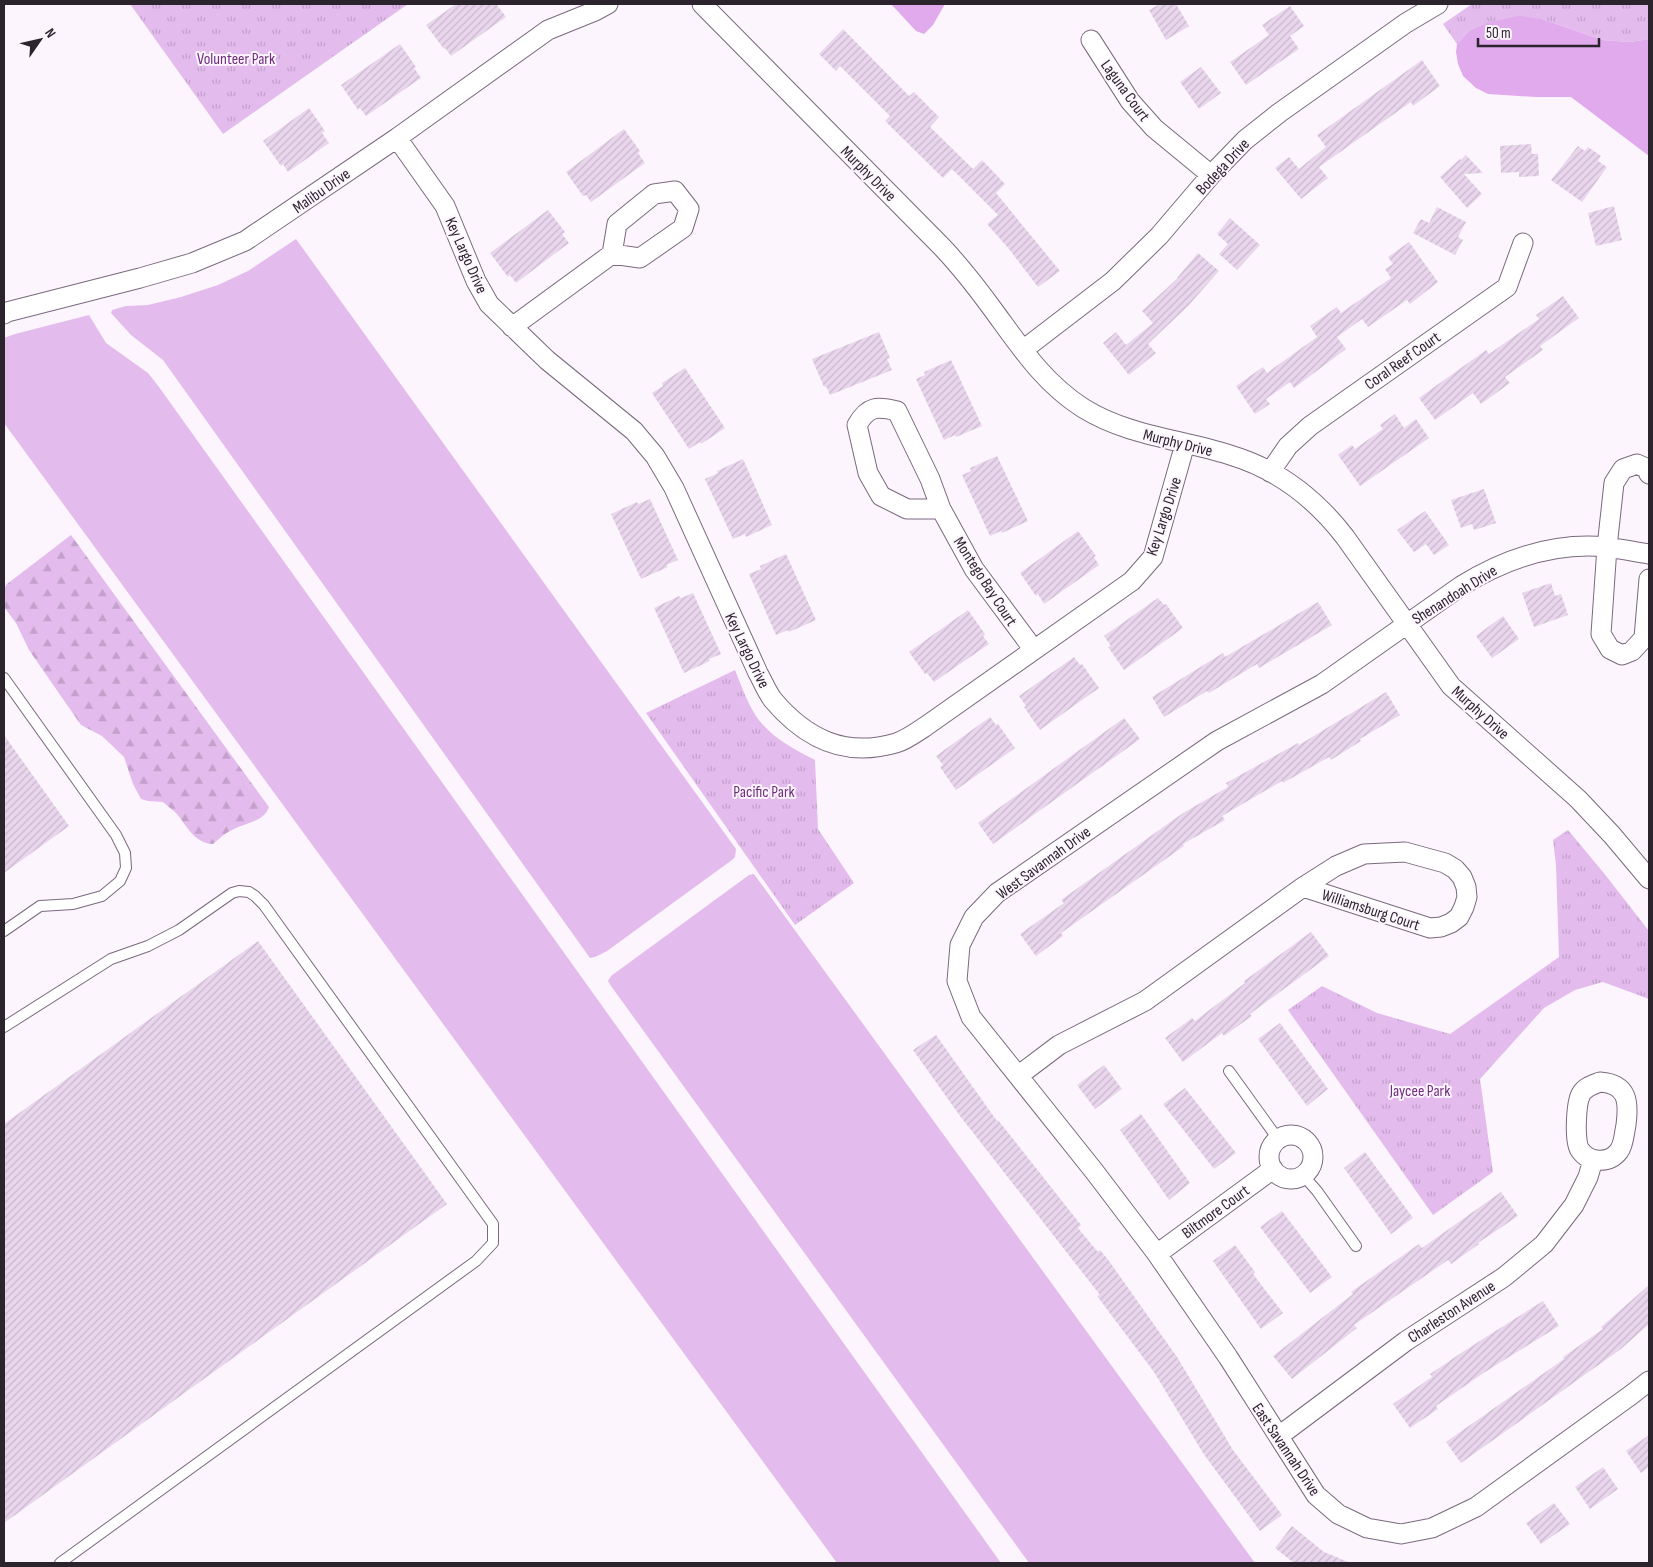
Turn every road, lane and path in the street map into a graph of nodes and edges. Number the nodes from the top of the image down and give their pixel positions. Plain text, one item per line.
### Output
1 (608, 4) edge
2 (702, 4) edge
3 (1438, 4) edge
4 (1091, 40) dead end
5 (397, 138) junction
6 (1211, 175) junction
7 (1523, 243) dead end
8 (612, 254) dead end
9 (4, 314) edge
10 (512, 327) junction
11 (1023, 350) junction
12 (1185, 444) junction
13 (1270, 472) junction
14 (1649, 474) edge
15 (941, 509) junction
16 (1607, 547) junction
17 (1649, 554) edge
18 (1649, 579) edge
19 (1406, 624) junction
20 (1034, 650) junction
21 (4, 678) edge
22 (1649, 879) edge
23 (1303, 888) junction
24 (4, 932) edge
25 (4, 1027) edge
26 (1229, 1070) dead end
27 (1018, 1076) junction
28 (1278, 1139) junction
29 (1593, 1160) dead end
30 (1273, 1169) junction
31 (1304, 1175) junction
32 (1356, 1246) dead end
33 (1157, 1254) junction
34 (1649, 1381) edge
35 (1279, 1436) junction
36 (60, 1563) edge

1 - 5 street, Malibu Drive
2 - 11 street, Murphy Drive
3 - 6 street, Bodega Drive
4 - 6 street, Laguna Court
5 - 9 street, Malibu Drive
5 - 10 street, Key Largo Drive
6 - 11 street, Bodega Drive
7 - 13 street, Coral Reef Court
8 - 10 street
10 - 20 street, Key Largo Drive
11 - 12 street, Murphy Drive
12 - 13 street, Murphy Drive
12 - 20 street, Key Largo Drive
13 - 19 street, Murphy Drive
14 - 16 street
15 - 15 street, Montego Bay Court
15 - 20 street, Montego Bay Court
16 - 17 street, Shenandoah Drive
16 - 18 street
16 - 19 street, Shenandoah Drive
19 - 22 street, Murphy Drive
19 - 27 street, West Savannah Drive
21 - 24 lane
23 - 23 street, Williamsburg Court
23 - 27 street, Williamsburg Court
25 - 36 lane
26 - 28 lane
27 - 33 street, West Savannah Drive
28 - 30 street
28 - 31 street
29 - 35 street, Charleston Avenue
30 - 31 street
30 - 33 street, Biltmore Court
31 - 32 lane
33 - 35 street, East Savannah Drive
34 - 35 street, East Savannah Drive

